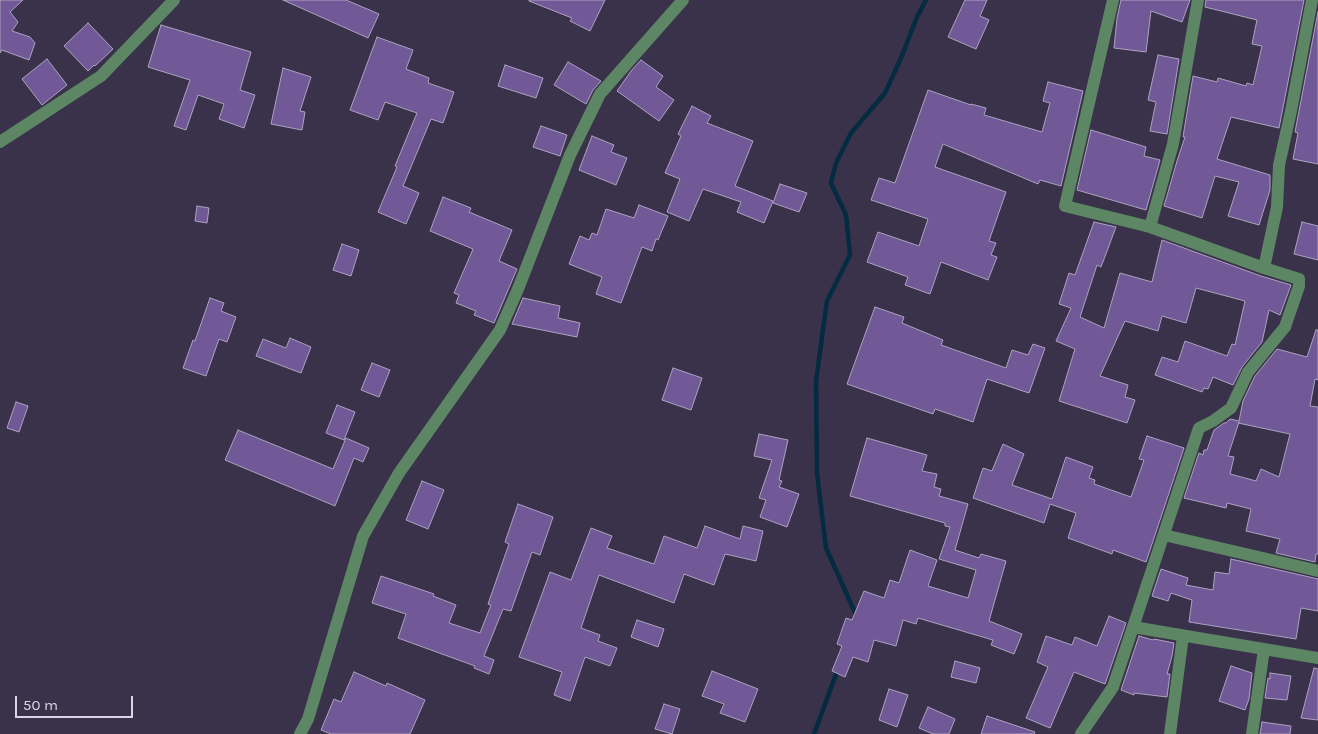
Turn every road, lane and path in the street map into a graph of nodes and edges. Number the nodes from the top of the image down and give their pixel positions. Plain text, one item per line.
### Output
1 (174, 0) edge
2 (683, 0) edge
3 (1113, 0) edge
4 (1198, 0) edge
5 (1312, 0) edge
6 (0, 142) edge
7 (1150, 227) junction
8 (1264, 268) junction
9 (1164, 535) junction
10 (1318, 570) edge
11 (1133, 627) junction
12 (1184, 636) junction
13 (1264, 649) junction
14 (1318, 658) edge
15 (300, 734) edge
16 (1080, 734) edge
17 (1170, 734) edge
18 (1252, 734) edge

1 - 6 street
2 - 15 street
3 - 7 street
4 - 7 street
5 - 8 street
7 - 8 street
8 - 9 street
9 - 10 street
9 - 11 street
11 - 12 street
11 - 16 street
12 - 13 street
12 - 17 street
13 - 14 street
13 - 18 street

